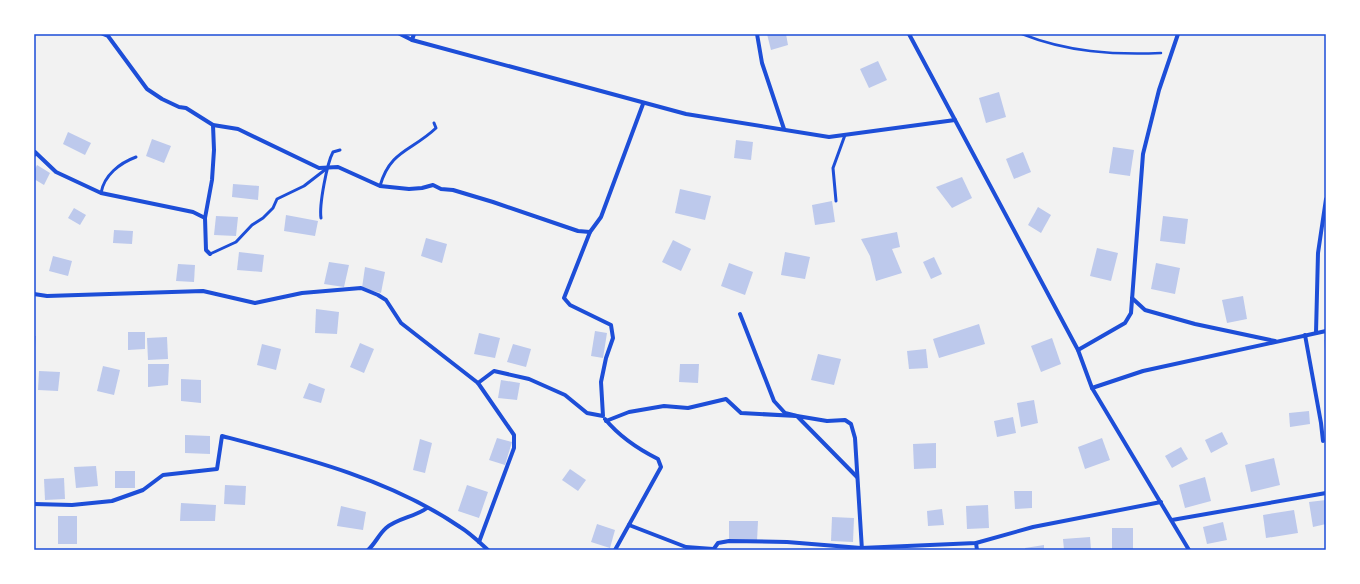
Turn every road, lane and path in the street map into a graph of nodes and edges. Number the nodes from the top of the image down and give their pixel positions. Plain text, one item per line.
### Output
1 (103, 34) edge
2 (400, 34) edge
3 (414, 34) edge
4 (757, 34) edge
5 (909, 34) edge
6 (1022, 34) edge
7 (1178, 34) edge
8 (412, 40) junction
9 (1172, 53) junction
10 (643, 104) junction
11 (955, 120) junction
12 (434, 123) dead end
13 (213, 125) junction
14 (784, 129) junction
15 (845, 135) junction
16 (340, 150) dead end
17 (34, 155) edge
18 (136, 157) dead end
19 (326, 169) junction
20 (380, 186) junction
21 (101, 193) junction
22 (1326, 199) edge
23 (836, 201) dead end
24 (205, 218) junction
25 (322, 218) dead end
26 (590, 232) junction
27 (210, 254) joint
28 (34, 294) edge
29 (1132, 298) junction
30 (740, 314) dead end
31 (1326, 331) edge
32 (1316, 333) junction
33 (1305, 335) junction
34 (1277, 341) junction
35 (1078, 350) junction
36 (478, 383) junction
37 (1092, 388) junction
38 (603, 416) junction
39 (796, 416) junction
40 (606, 421) junction
41 (1323, 441) dead end
42 (857, 477) junction
43 (1326, 493) edge
44 (1161, 502) junction
45 (34, 504) edge
46 (427, 508) junction
47 (1172, 520) junction
48 (629, 525) junction
49 (479, 542) junction
50 (976, 543) junction
51 (861, 549) edge
52 (368, 550) edge
53 (488, 550) edge
54 (615, 550) edge
55 (713, 550) edge
56 (977, 550) edge
57 (1189, 550) edge

1 - 13 street
2 - 8 street
3 - 8 street
4 - 14 street
5 - 11 street
6 - 9 path
7 - 9 street
8 - 10 street
9 - 29 street
10 - 14 street
10 - 26 street
11 - 15 street
11 - 35 street
12 - 20 lane
13 - 19 street
13 - 24 street
14 - 15 street
15 - 23 lane
16 - 19 lane
17 - 21 street
18 - 21 lane
19 - 20 street
19 - 25 lane
19 - 27 lane
20 - 26 street
21 - 24 street
22 - 32 street
24 - 27 street
26 - 38 street
28 - 36 street
29 - 34 street
29 - 35 street
30 - 39 street
31 - 32 street
32 - 33 street
33 - 34 street
33 - 41 street
34 - 37 street
35 - 37 street
36 - 38 street
36 - 49 street
37 - 44 street
38 - 40 street
39 - 40 street
39 - 42 street
39 - 42 street
40 - 48 street
42 - 51 street
43 - 47 street
44 - 47 street
44 - 50 street
45 - 46 street
46 - 49 street
46 - 52 street
47 - 57 street
48 - 54 street
48 - 55 street
49 - 53 street
50 - 51 street
50 - 56 street
51 - 55 street

